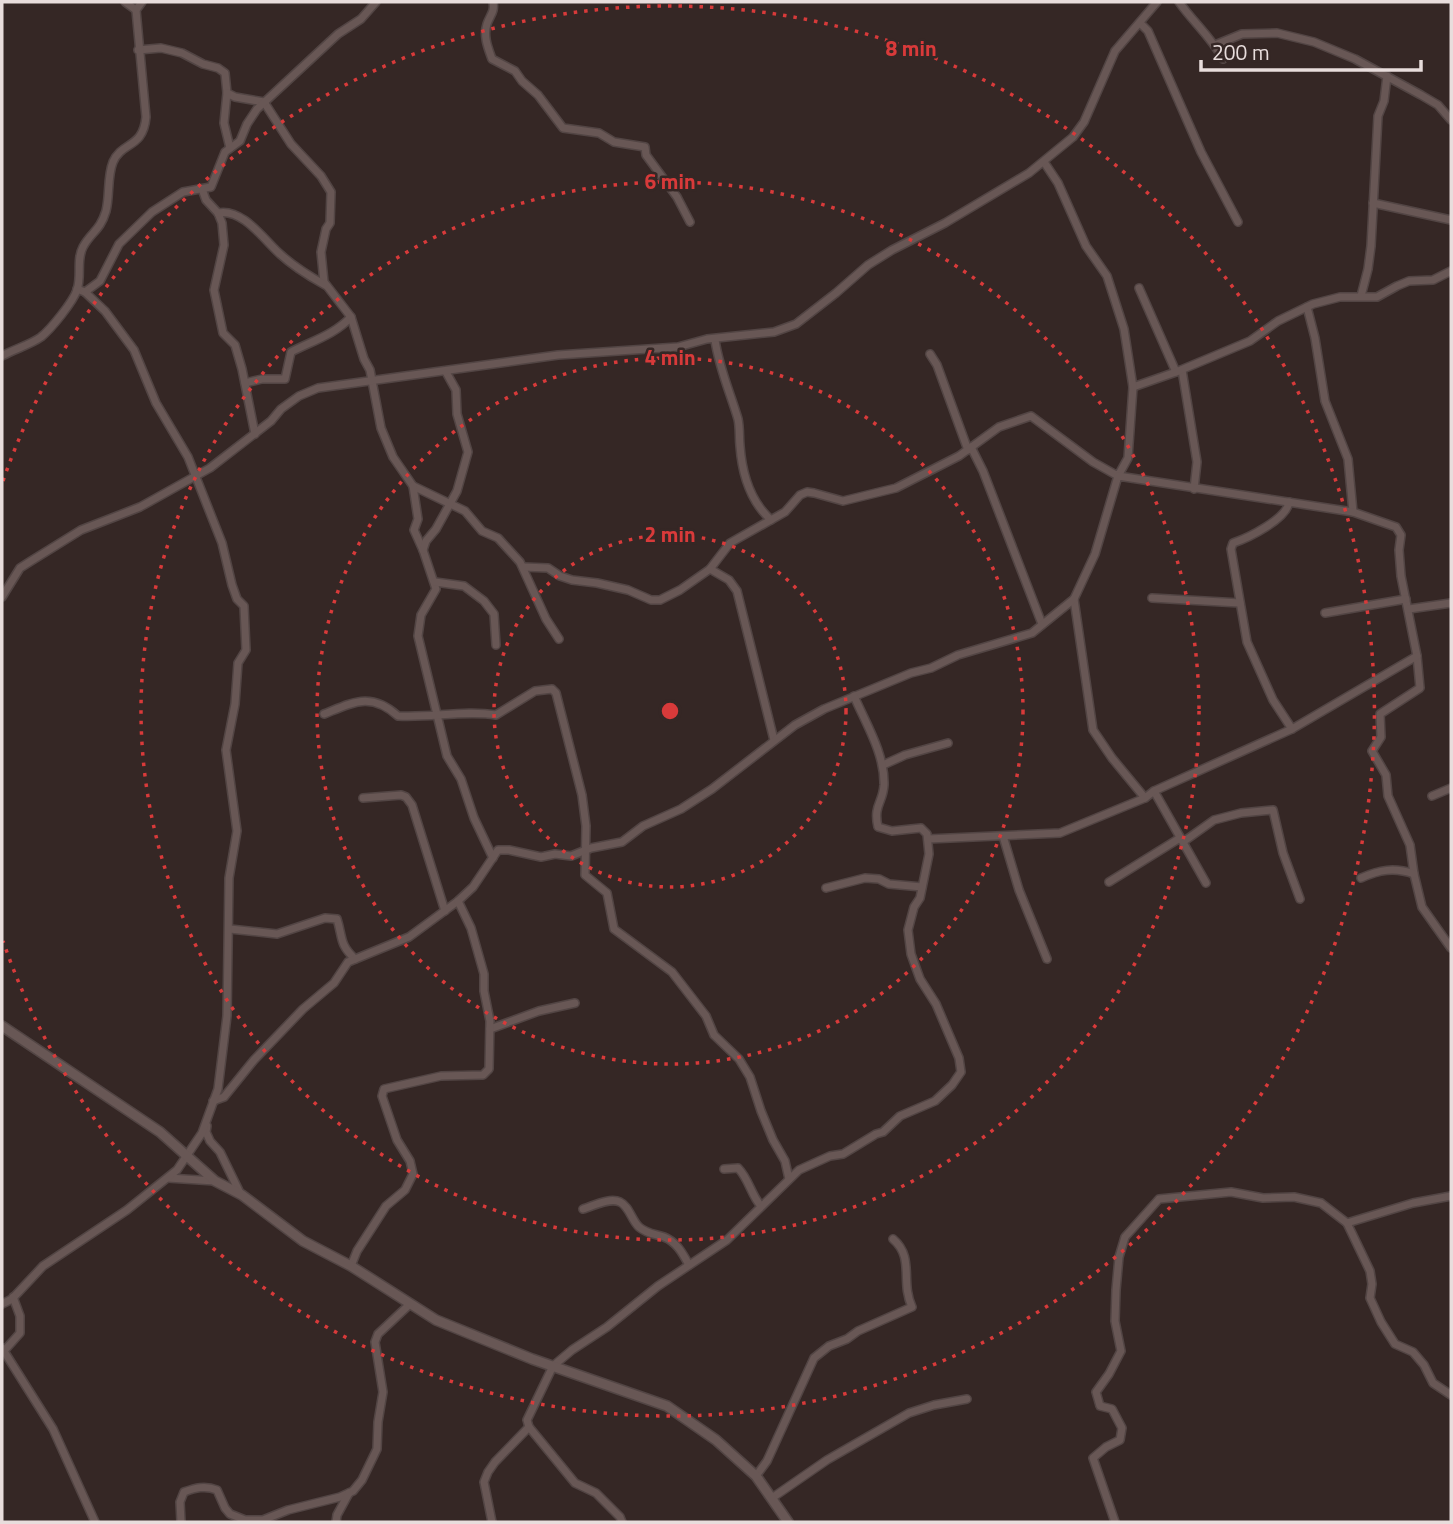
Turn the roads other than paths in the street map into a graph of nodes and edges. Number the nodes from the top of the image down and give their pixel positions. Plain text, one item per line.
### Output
1 (125, 2) edge
2 (142, 2) edge
3 (376, 2) edge
4 (493, 2) edge
5 (1157, 2) edge
6 (1178, 2) edge
7 (136, 10) junction
8 (1140, 23) junction
9 (1215, 45) junction
10 (138, 50) junction
11 (1223, 59) dead end
12 (1387, 76) junction
13 (227, 93) junction
14 (264, 102) junction
15 (1451, 120) edge
16 (230, 148) junction
17 (1044, 162) junction
18 (202, 189) junction
19 (1373, 203) junction
20 (218, 213) junction
21 (1451, 219) edge
22 (690, 222) dead end
23 (1238, 222) dead end
24 (1451, 271) edge
25 (96, 285) junction
26 (326, 285) junction
27 (1139, 288) dead end
28 (81, 291) junction
29 (1360, 296) junction
30 (92, 299) junction
31 (1307, 307) junction
32 (351, 317) junction
33 (715, 340) junction
34 (930, 354) dead end
35 (2, 356) edge
36 (1179, 371) junction
37 (446, 372) junction
38 (373, 381) junction
39 (245, 383) junction
40 (1133, 387) junction
41 (255, 434) junction
42 (969, 449) junction
43 (1118, 476) junction
44 (194, 477) junction
45 (413, 486) junction
46 (1194, 489) junction
47 (1289, 502) junction
48 (450, 504) junction
49 (1353, 513) junction
50 (771, 520) junction
51 (424, 550) junction
52 (523, 566) junction
53 (710, 569) junction
54 (435, 582) junction
55 (2, 597) edge
56 (1152, 598) dead end
57 (1074, 599) junction
58 (1406, 599) junction
59 (1451, 603) edge
60 (1240, 604) junction
61 (1409, 609) junction
62 (1325, 613) dead end
63 (1042, 624) junction
64 (559, 639) dead end
65 (496, 646) dead end
66 (1417, 656) junction
67 (854, 696) junction
68 (324, 714) dead end
69 (438, 716) junction
70 (1292, 729) junction
71 (774, 740) junction
72 (948, 743) dead end
73 (883, 765) junction
74 (1451, 788) edge
75 (1154, 791) junction
76 (1432, 796) dead end
77 (1144, 797) junction
78 (362, 798) dead end
79 (1003, 836) junction
80 (928, 839) junction
81 (1181, 840) junction
82 (584, 851) junction
83 (493, 858) junction
84 (1414, 874) junction
85 (1361, 878) dead end
86 (1109, 881) dead end
87 (1206, 883) dead end
88 (922, 887) junction
89 (826, 888) dead end
90 (1300, 899) dead end
91 (458, 901) junction
92 (445, 911) junction
93 (230, 929) junction
94 (1451, 948) edge
95 (355, 959) junction
96 (1046, 959) dead end
97 (575, 1003) dead end
98 (2, 1026) edge
99 (490, 1029) junction
100 (214, 1101) junction
101 (208, 1118) junction
102 (185, 1156) junction
103 (724, 1169) dead end
104 (167, 1178) junction
105 (789, 1179) junction
106 (215, 1181) junction
107 (242, 1195) junction
108 (1451, 1196) edge
109 (761, 1206) junction
110 (583, 1209) dead end
111 (1346, 1223) junction
112 (893, 1239) dead end
113 (689, 1265) junction
114 (351, 1266) junction
115 (13, 1297) junction
116 (2, 1304) edge
117 (410, 1304) junction
118 (3, 1349) edge
119 (553, 1366) junction
120 (1451, 1395) edge
121 (967, 1399) dead end
122 (529, 1427) junction
123 (756, 1476) junction
124 (349, 1493) junction
125 (772, 1498) junction
126 (95, 1522) edge
127 (181, 1522) edge
128 (336, 1522) edge
129 (492, 1522) edge
130 (622, 1522) edge
131 (788, 1522) edge
132 (1115, 1522) edge

1 - 7 street
2 - 7 street
3 - 14 street
4 - 22 street
5 - 8 street
6 - 9 street
7 - 10 street
8 - 17 street
8 - 23 street
9 - 11 street
9 - 12 street
10 - 13 street
10 - 28 street
12 - 15 street
12 - 19 street
13 - 14 street
13 - 16 street
14 - 16 street
14 - 26 street
16 - 18 street
17 - 33 street
17 - 40 street
18 - 20 street
18 - 25 street
19 - 21 street
19 - 29 street
20 - 26 street
20 - 39 street
24 - 29 street
25 - 28 street
25 - 30 street
26 - 32 street
27 - 36 street
28 - 30 street
28 - 35 street
29 - 31 street
30 - 44 street
31 - 36 street
31 - 49 street
32 - 38 street
32 - 39 street
33 - 37 street
33 - 50 street
34 - 42 street
36 - 40 street
36 - 46 street
37 - 38 street
37 - 48 street
38 - 41 street
38 - 45 street
39 - 41 street
40 - 43 street
41 - 44 street
42 - 43 street
42 - 50 street
42 - 63 street
43 - 46 street
43 - 57 street
44 - 55 street
44 - 93 street
45 - 48 street
45 - 51 street
46 - 47 street
47 - 49 street
47 - 60 street
48 - 51 street
48 - 52 street
49 - 58 street
50 - 53 street
51 - 54 street
52 - 53 street
52 - 64 street
53 - 71 street
54 - 65 street
54 - 69 street
56 - 60 street
57 - 63 street
57 - 77 street
58 - 61 street
58 - 62 street
59 - 61 street
60 - 70 street
61 - 66 street
63 - 67 street
66 - 70 street
66 - 84 street
67 - 71 street
67 - 73 street
68 - 69 street
69 - 82 street
69 - 83 street
70 - 75 street
71 - 82 street
72 - 73 street
73 - 80 street
74 - 76 street
75 - 77 street
75 - 81 street
77 - 79 street
78 - 92 street
79 - 80 street
79 - 96 street
80 - 88 street
81 - 86 street
81 - 87 street
81 - 90 street
82 - 83 street
82 - 105 street
83 - 91 street
84 - 85 street
84 - 94 street
88 - 89 street
88 - 105 street
91 - 92 street
91 - 99 street
92 - 95 street
93 - 95 street
93 - 100 street
95 - 100 street
97 - 99 street
98 - 102 street
99 - 114 street
100 - 101 street
101 - 102 street
101 - 107 street
102 - 104 street
102 - 106 street
103 - 109 street
104 - 106 street
104 - 115 street
105 - 109 street
106 - 107 street
107 - 114 street
108 - 111 street
109 - 113 street
110 - 113 street
111 - 120 street
111 - 132 street
112 - 123 street
113 - 119 street
114 - 117 street
115 - 116 street
115 - 118 street
117 - 119 street
117 - 124 street
118 - 126 street
119 - 122 street
119 - 123 street
121 - 125 street
122 - 129 street
122 - 130 street
123 - 125 street
124 - 127 street
124 - 128 street
125 - 131 street

